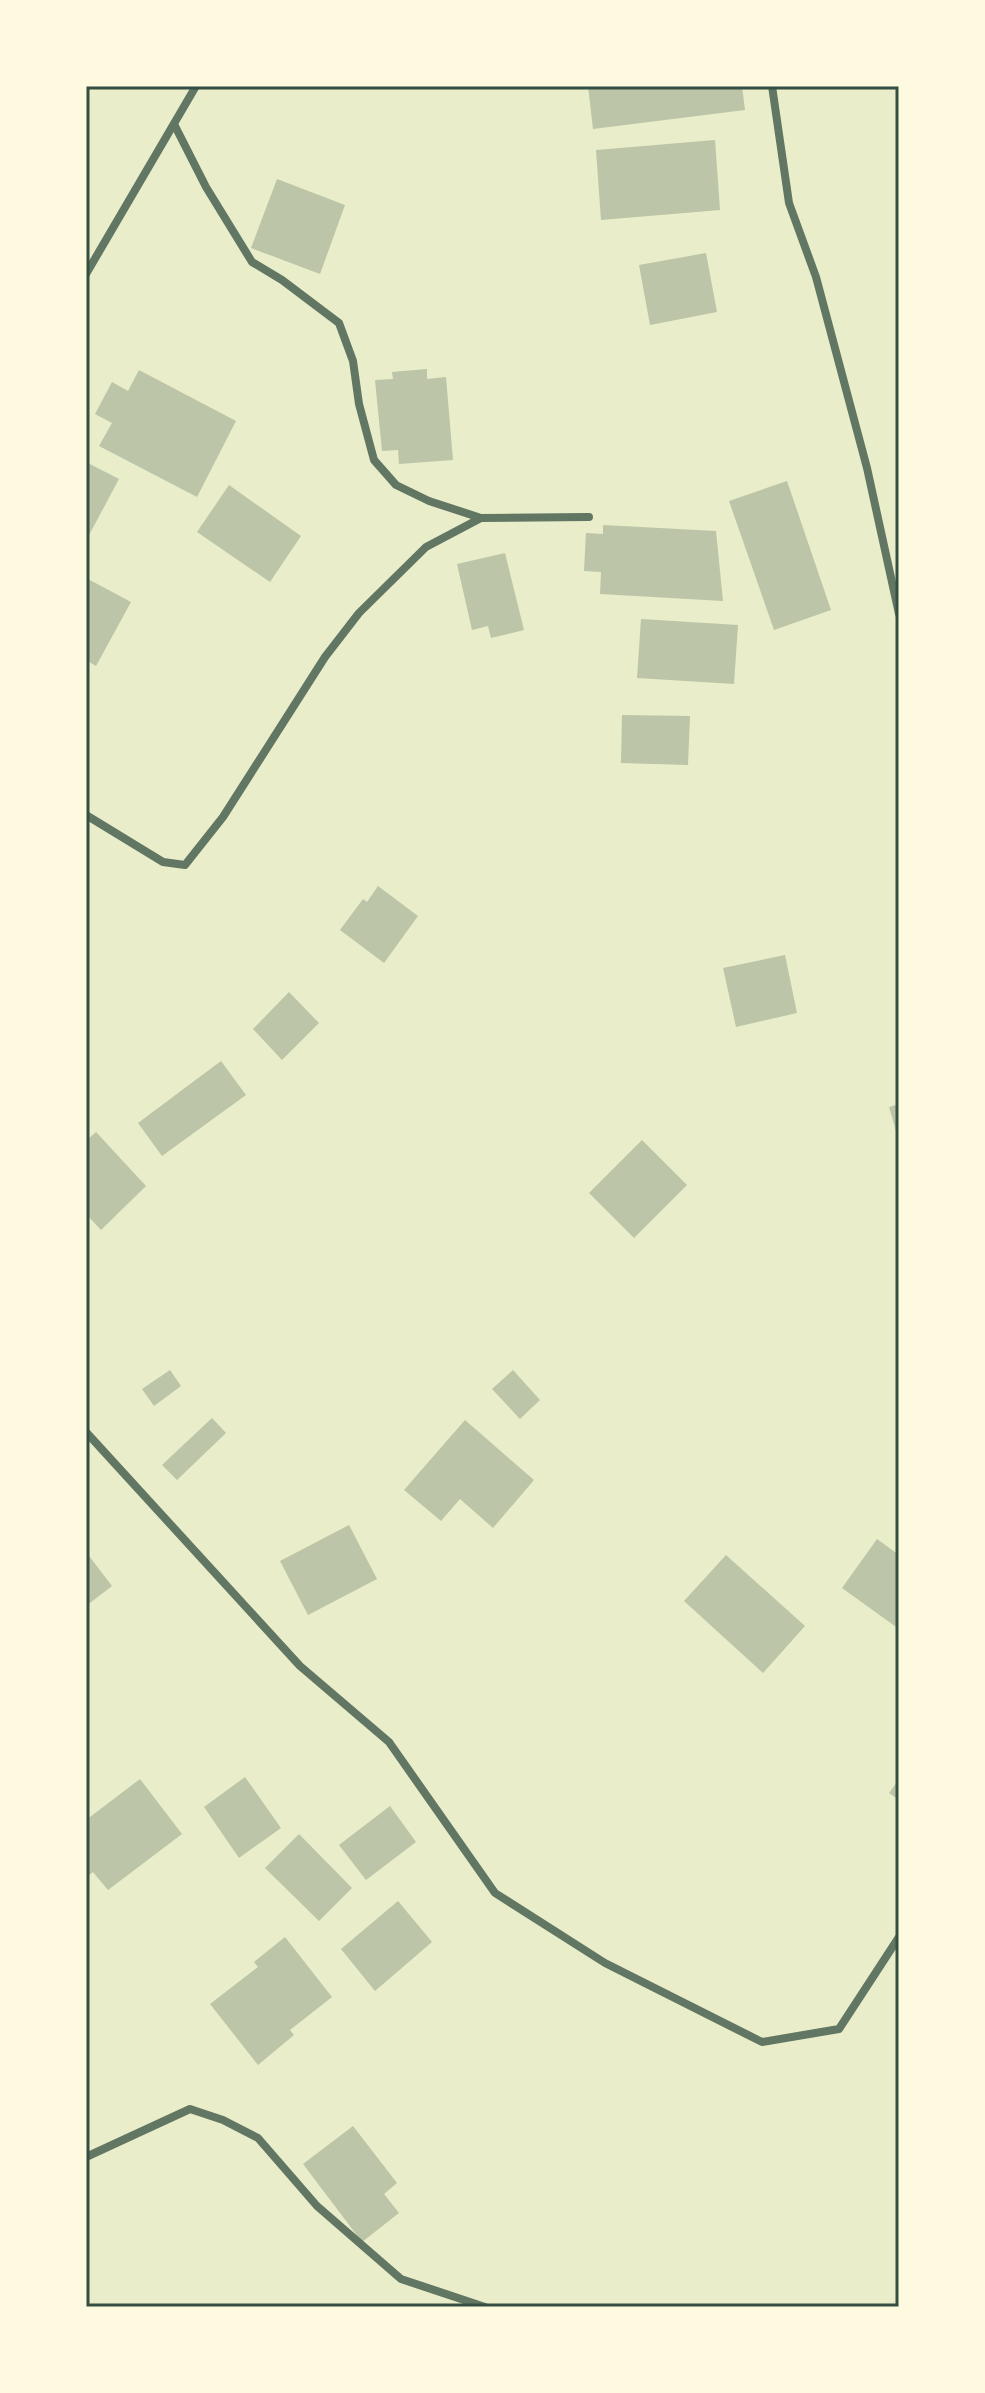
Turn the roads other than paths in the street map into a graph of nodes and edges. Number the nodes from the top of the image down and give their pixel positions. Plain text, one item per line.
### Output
1 (196, 86) edge
2 (772, 86) edge
3 (174, 124) junction
4 (86, 274) edge
5 (589, 517) dead end
6 (481, 518) junction
7 (899, 614) edge
8 (86, 815) edge
9 (86, 1432) edge
10 (899, 1937) edge
11 (86, 2157) edge
12 (485, 2307) edge

1 - 3 street
2 - 7 street
3 - 4 street
3 - 6 street
5 - 6 street
6 - 8 street
9 - 10 street
11 - 12 street

